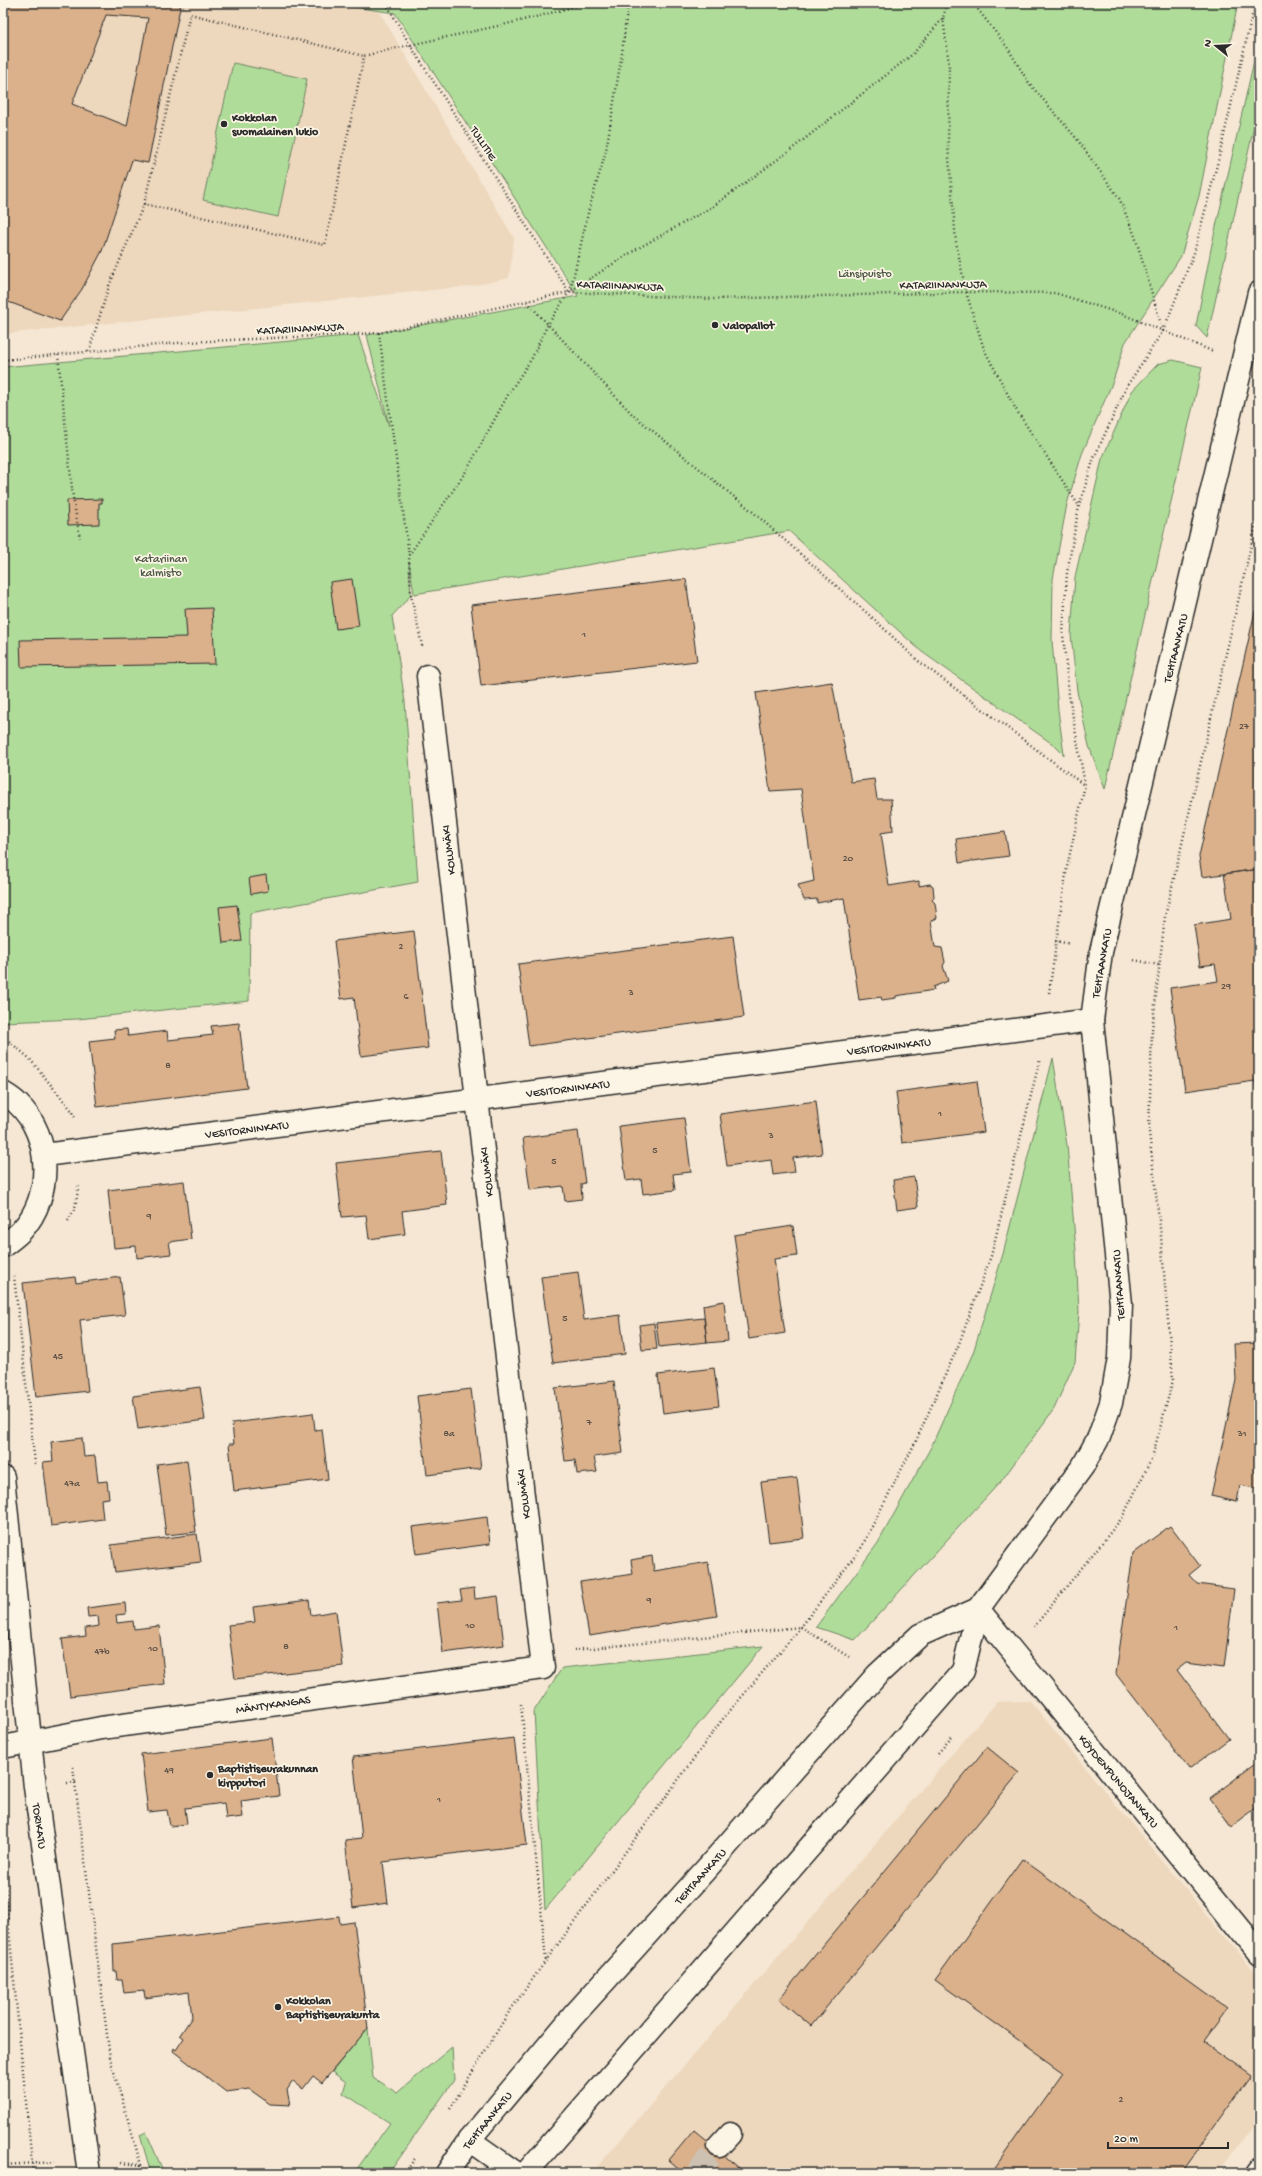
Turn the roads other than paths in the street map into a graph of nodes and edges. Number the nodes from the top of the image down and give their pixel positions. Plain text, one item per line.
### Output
1 (1259, 292) edge
2 (1256, 319) edge
3 (428, 676) road end
4 (1092, 1020) junction
5 (3, 1093) edge
6 (477, 1099) junction
7 (44, 1155) junction
8 (3, 1246) edge
9 (3, 1477) edge
10 (978, 1609) junction
11 (543, 1661) joint
12 (31, 1742) junction
13 (3, 1747) edge
14 (1259, 1953) edge
15 (469, 2140) junction
16 (87, 2166) edge
17 (1259, 2169) edge
18 (447, 2173) edge
19 (516, 2173) edge
20 (526, 2173) edge
21 (1256, 2173) edge

1 - 2 street, TEHTAANKATU
2 - 4 street, TEHTAANKATU
3 - 6 street, KOLUMÄKI
4 - 6 street, VESITORNINKATU
4 - 10 street, TEHTAANKATU
5 - 7 street
6 - 7 street, VESITORNINKATU
6 - 11 street, KOLUMÄKI
7 - 8 street
9 - 12 street, TORIKATU
10 - 14 street, KÖYDENPUNOJANKATU
10 - 15 street, TEHTAANKATU
10 - 20 street, TEHTAANKATU
11 - 12 street, MÄNTYKANGAS
12 - 13 street, MÄNTYKANGAS
12 - 16 street, TORIKATU
15 - 18 street, TEHTAANKATU
15 - 19 street
17 - 21 street

